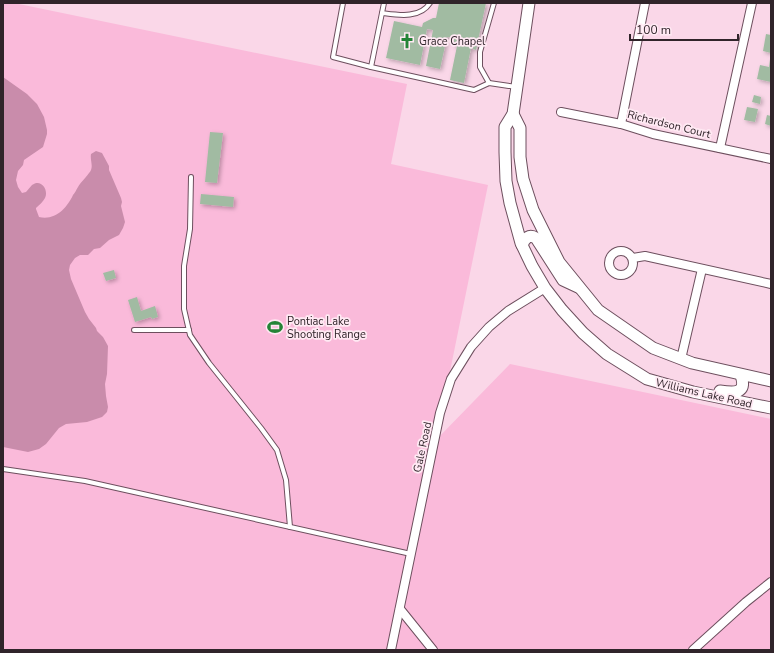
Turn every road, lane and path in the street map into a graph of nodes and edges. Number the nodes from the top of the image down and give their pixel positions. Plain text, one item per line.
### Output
1 (343, 3) edge
2 (384, 3) edge
3 (430, 3) edge
4 (494, 3) edge
5 (529, 3) edge
6 (645, 3) edge
7 (752, 3) edge
8 (382, 13) junction
9 (371, 67) junction
10 (489, 83) junction
11 (517, 88) junction
12 (561, 112) dead end
13 (513, 114) junction
14 (622, 124) junction
15 (720, 148) junction
16 (771, 159) edge
17 (523, 174) junction
18 (506, 175) junction
19 (191, 177) dead end
20 (522, 245) junction
21 (633, 258) dead end
22 (702, 268) junction
23 (771, 284) edge
24 (545, 288) junction
25 (580, 288) junction
26 (134, 330) dead end
27 (189, 330) junction
28 (681, 359) junction
29 (741, 374) junction
30 (647, 379) junction
31 (771, 380) edge
32 (771, 408) edge
33 (3, 469) edge
34 (290, 527) junction
35 (411, 554) junction
36 (771, 582) edge
37 (400, 609) junction
38 (391, 650) edge
39 (433, 650) edge
40 (693, 650) edge

1 - 9 lane
2 - 8 lane
3 - 8 lane
4 - 10 lane
5 - 11 main road, Williams Lake Road
6 - 14 street
7 - 15 street
8 - 9 lane
9 - 10 lane
10 - 11 lane
11 - 13 main road, Williams Lake Road
12 - 14 street, Richardson Court
13 - 17 main road, Williams Lake Road
13 - 18 main road, Williams Lake Road
14 - 15 street, Richardson Court
15 - 16 street, Richardson Court
17 - 18 main road
17 - 25 main road, Williams Lake Road
18 - 20 main road, Williams Lake Road
19 - 27 lane
20 - 24 main road, Williams Lake Road
20 - 25 main road
21 - 22 street
22 - 23 street
22 - 28 street
24 - 30 main road, Williams Lake Road
24 - 35 street, Gale Road
25 - 28 main road, Williams Lake Road
26 - 27 lane
27 - 34 lane
28 - 29 main road, Williams Lake Road
29 - 30 main road
29 - 31 main road, Williams Lake Road
30 - 32 main road, Williams Lake Road
33 - 34 lane
34 - 35 lane
35 - 37 street, Gale Road
36 - 40 street
37 - 38 street, Gale Road
37 - 39 street

